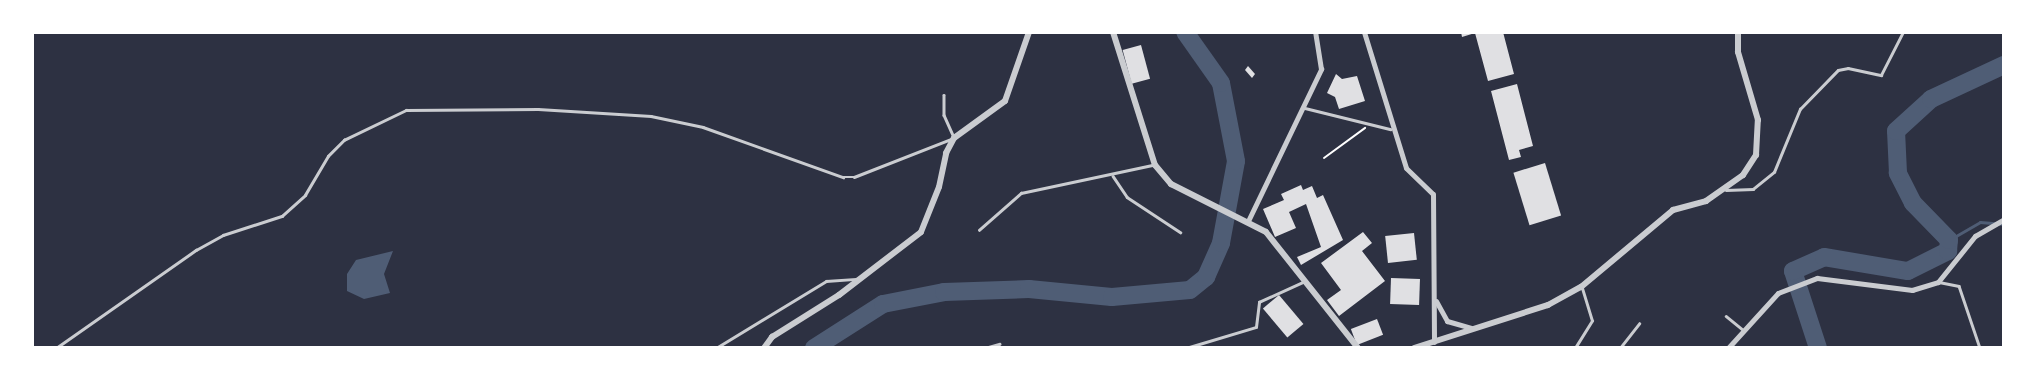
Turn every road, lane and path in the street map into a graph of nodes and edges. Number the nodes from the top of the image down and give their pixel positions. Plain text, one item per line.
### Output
1 (1029, 32) edge
2 (1113, 32) edge
3 (1315, 32) edge
4 (1364, 32) edge
5 (1738, 32) edge
6 (1903, 32) edge
7 (944, 95) dead end
8 (1304, 108) junction
9 (1370, 124) junction
10 (1390, 129) junction
11 (954, 138) junction
12 (1324, 158) dead end
13 (1154, 165) junction
14 (1113, 176) junction
15 (1724, 190) junction
16 (2004, 219) edge
17 (1248, 221) junction
18 (979, 230) dead end
19 (1180, 232) dead end
20 (862, 279) junction
21 (1306, 280) junction
22 (1938, 282) junction
23 (1581, 287) junction
24 (1434, 289) junction
25 (1726, 316) dead end
26 (1639, 324) dead end
27 (1477, 329) junction
28 (1744, 330) junction
29 (1434, 342) junction
30 (998, 344) dead end
31 (56, 348) edge
32 (716, 348) edge
33 (764, 348) edge
34 (986, 348) edge
35 (1186, 348) edge
36 (1358, 348) edge
37 (1414, 348) edge
38 (1575, 348) edge
39 (1620, 348) edge
40 (1728, 348) edge
41 (1980, 348) edge

1 - 11 street
2 - 13 street
3 - 8 street
4 - 10 street
5 - 15 street
6 - 15 lane
7 - 11 lane
8 - 9 lane
8 - 17 street
9 - 10 lane
9 - 12 path
10 - 24 street
11 - 20 street
11 - 31 lane
13 - 14 lane
13 - 17 street
14 - 18 lane
14 - 19 lane
15 - 23 street
16 - 22 street
17 - 21 street
20 - 32 lane
20 - 33 street
21 - 35 lane
21 - 36 street
22 - 28 street
22 - 41 lane
23 - 27 street
23 - 38 lane
24 - 27 street
24 - 29 street
25 - 28 lane
26 - 39 lane
27 - 29 street
28 - 40 street
29 - 37 street
30 - 34 lane

